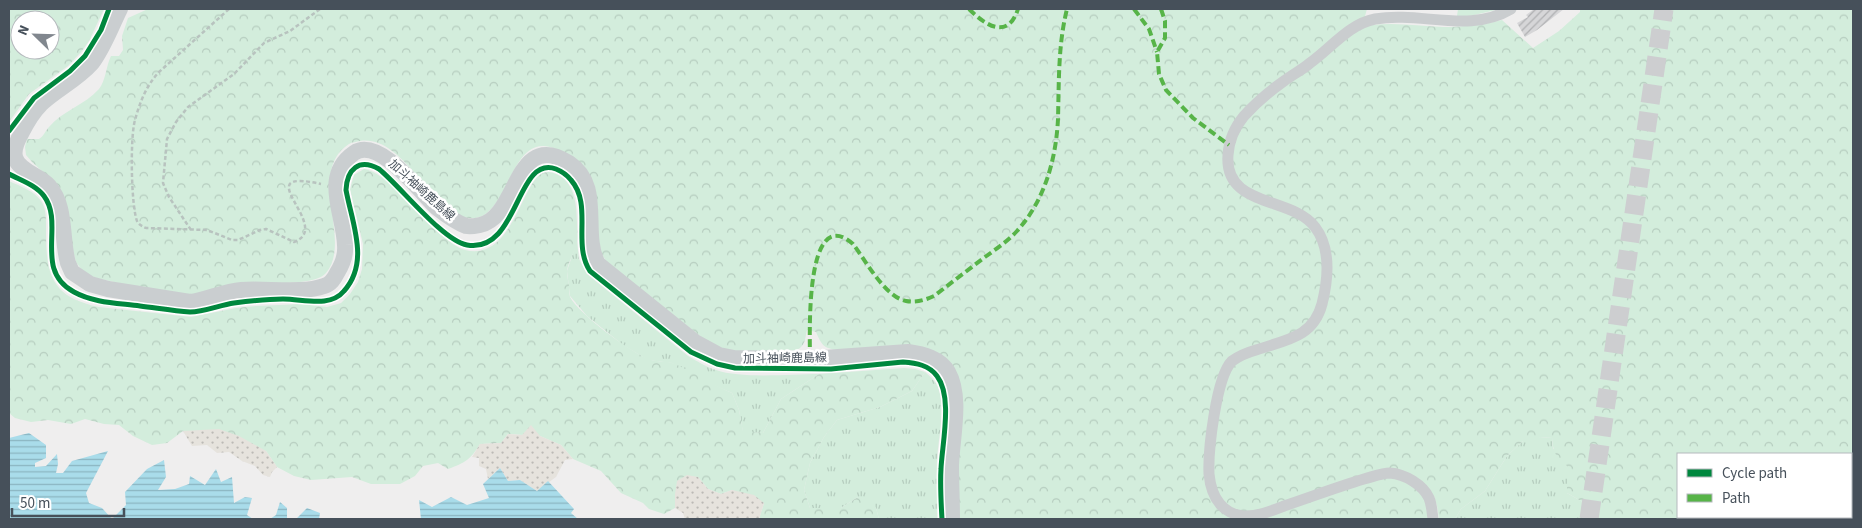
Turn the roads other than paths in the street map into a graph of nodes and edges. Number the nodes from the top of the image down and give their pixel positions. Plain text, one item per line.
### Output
1 (120, 9) edge
2 (1512, 9) edge
3 (952, 519) edge
4 (1433, 519) edge

1 - 3 main road, 加斗袖崎鹿島線
2 - 4 street

